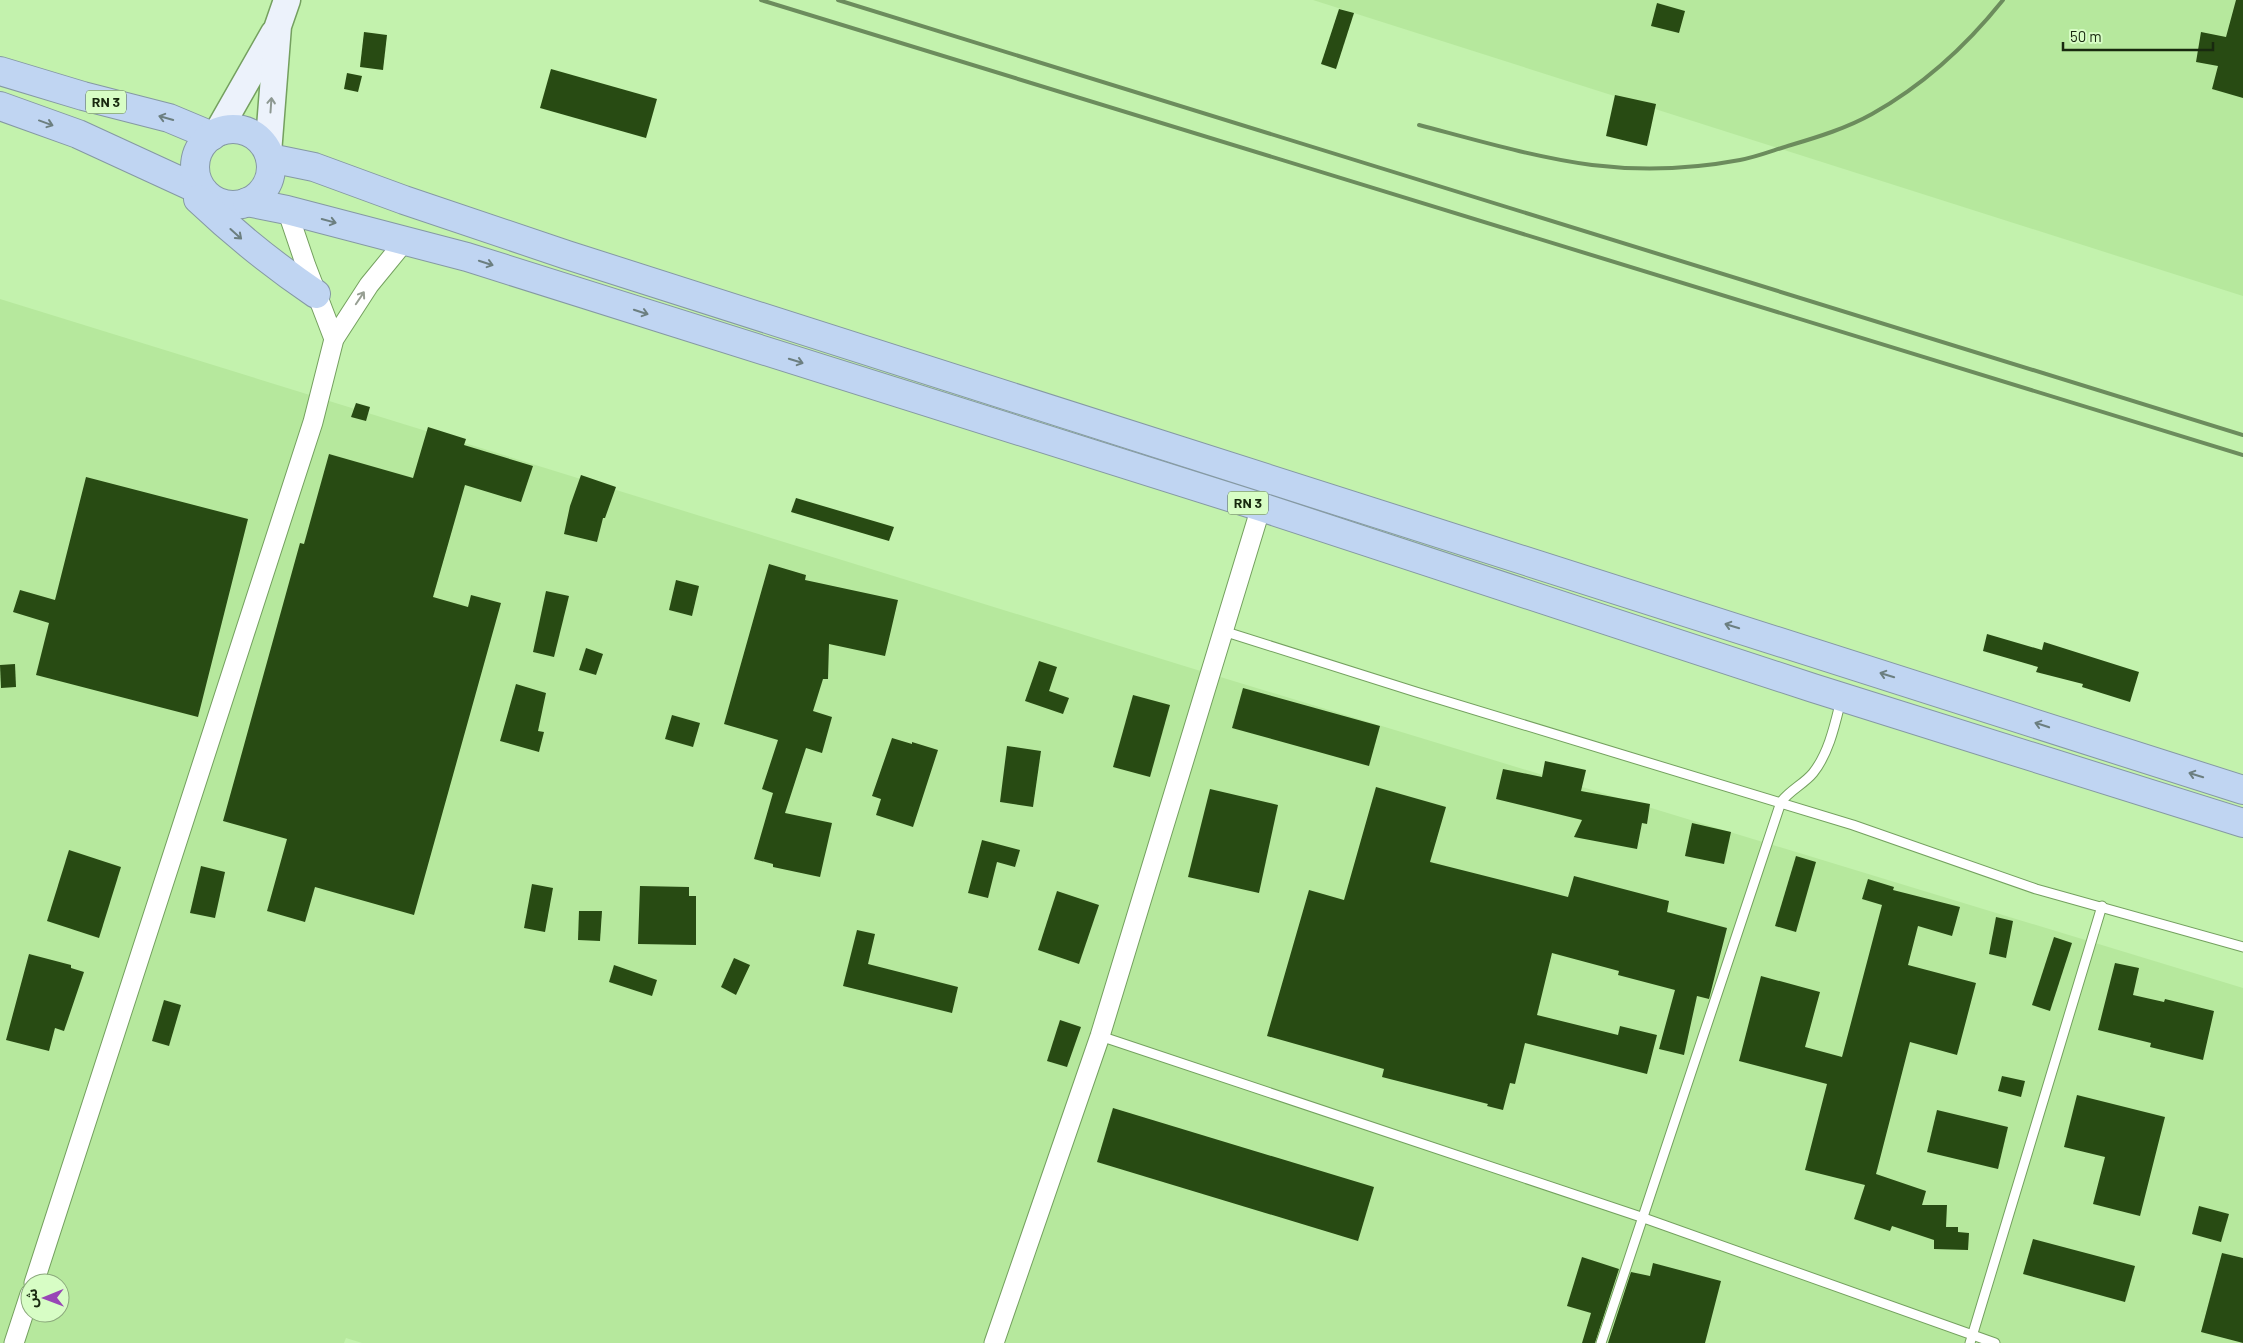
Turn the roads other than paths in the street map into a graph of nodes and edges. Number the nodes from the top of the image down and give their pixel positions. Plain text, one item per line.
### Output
1 (287, 0) edge
2 (278, 26) junction
3 (0, 71) edge
4 (0, 106) edge
5 (214, 134) junction
6 (269, 156) junction
7 (175, 177) junction
8 (204, 192) junction
9 (247, 202) junction
10 (287, 210) junction
11 (405, 241) junction
12 (316, 294) junction
13 (334, 339) junction
14 (1261, 507) junction
15 (1223, 631) junction
16 (1842, 697) junction
17 (2243, 790) edge
18 (1781, 802) junction
19 (2243, 824) edge
20 (2102, 906) junction
21 (2243, 948) edge
22 (1100, 1036) junction
23 (1641, 1217) junction
24 (37, 1273) edge
25 (21, 1323) edge
26 (1971, 1339) edge
27 (14, 1343) edge
28 (994, 1343) edge
29 (1601, 1343) edge
30 (1995, 1343) edge

1 - 2 street
2 - 5 street
6 -> 2 street
5 -> 3 highway, RN 3
4 -> 7 highway, RN 3
5 - 6 highway
5 - 8 highway
6 - 9 highway
17 -> 6 highway, RN 3
7 - 8 highway, RN 3
7 -> 12 highway
8 - 9 highway
9 - 10 highway, RN 3
10 -> 11 highway, RN 3
10 - 12 street
13 -> 11 street
11 -> 14 highway, RN 3
12 - 13 street
13 - 24 street
14 - 15 street
14 - 16 highway, RN 3
15 - 18 lane
15 - 22 street
16 - 18 lane
16 - 19 highway, RN 3
18 - 20 lane
18 - 23 lane
20 - 21 lane
20 - 26 lane
22 - 23 lane
22 - 28 street
23 - 26 lane
23 - 29 lane
25 - 27 street
26 - 30 lane

